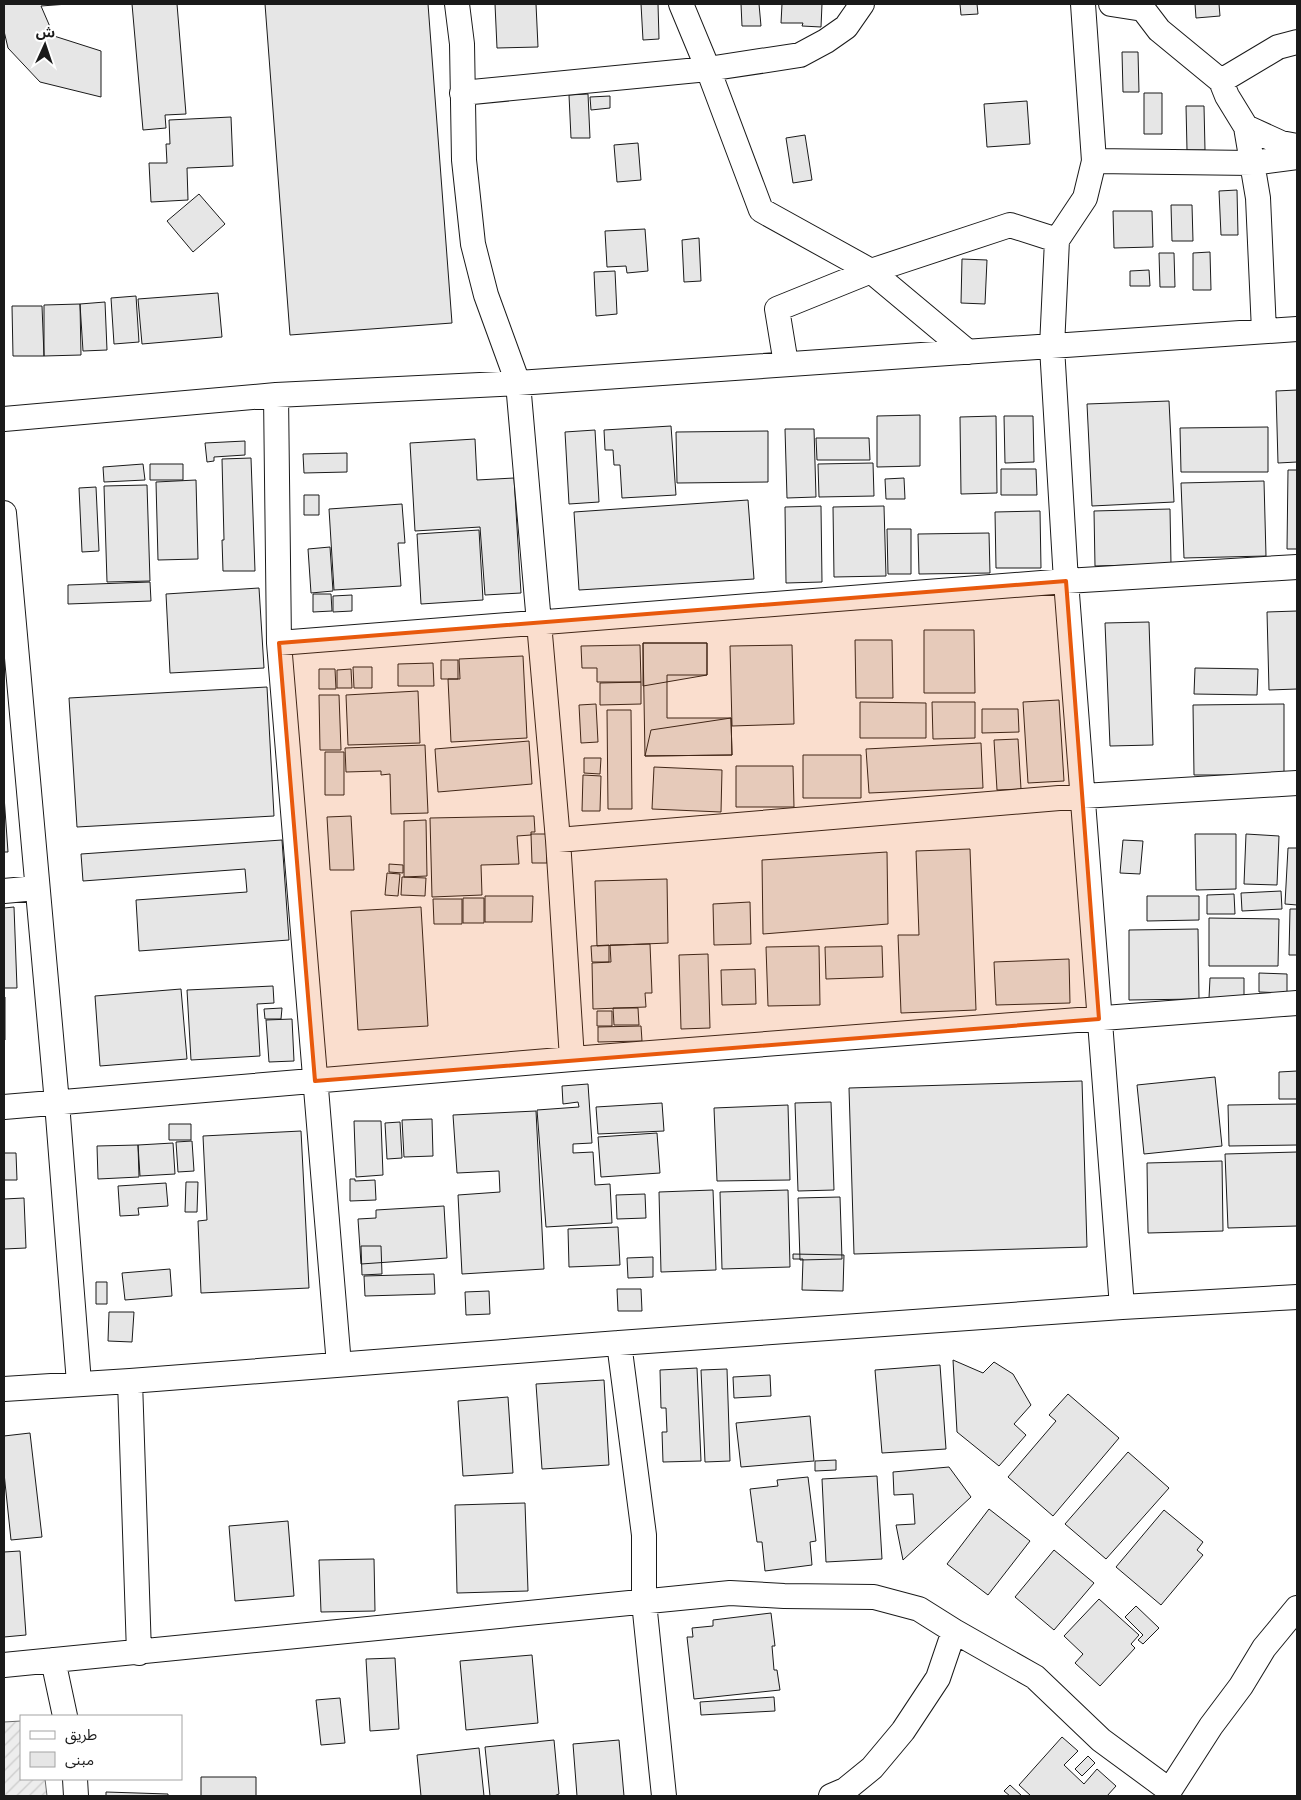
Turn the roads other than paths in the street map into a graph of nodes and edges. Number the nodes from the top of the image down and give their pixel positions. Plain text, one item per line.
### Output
1 (457, 4) edge
2 (681, 4) edge
3 (862, 4) edge
4 (1083, 4) edge
5 (1111, 4) edge
6 (1143, 6) edge
7 (1297, 42) edge
8 (708, 69) junction
9 (1221, 81) junction
10 (462, 93) junction
11 (1246, 126) junction
12 (1297, 146) edge
13 (1297, 157) edge
14 (1094, 161) junction
15 (1252, 163) junction
16 (1057, 240) junction
17 (871, 272) junction
18 (1297, 329) edge
19 (1264, 331) junction
20 (1052, 347) junction
21 (968, 352) junction
22 (786, 364) junction
23 (518, 383) junction
24 (276, 395) junction
25 (4, 419) edge
26 (4, 513) edge
27 (1297, 567) edge
28 (1066, 581) junction
29 (538, 622) junction
30 (279, 643) junction
31 (10, 667) edge
32 (1297, 783) edge
33 (1083, 796) junction
34 (558, 840) junction
35 (36, 888) junction
36 (4, 890) edge
37 (1297, 1003) edge
38 (1099, 1018) junction
39 (572, 1059) junction
40 (315, 1081) junction
41 (57, 1103) junction
42 (4, 1107) edge
43 (1297, 1297) edge
44 (1122, 1308) junction
45 (619, 1343) junction
46 (339, 1365) junction
47 (130, 1381) junction
48 (79, 1383) junction
49 (4, 1389) edge
50 (644, 1602) junction
51 (1297, 1608) edge
52 (954, 1631) junction
53 (139, 1653) junction
54 (53, 1660) junction
55 (4, 1665) edge
56 (65, 1715) edge
57 (74, 1780) edge
58 (1167, 1793) edge
59 (76, 1796) edge
60 (664, 1796) edge
61 (831, 1796) edge

1 - 10 street
2 - 8 street
3 - 8 street
4 - 14 street
5 - 6 street
6 - 9 street
7 - 9 street
8 - 10 street
8 - 17 street
9 - 11 street
10 - 23 street
11 - 12 street
11 - 15 street
13 - 15 street
14 - 15 street
14 - 16 street
15 - 19 street
16 - 17 street
16 - 20 street
17 - 21 street
17 - 22 street
18 - 19 street
19 - 20 street
20 - 21 street
20 - 28 street
21 - 22 street
22 - 23 street
23 - 24 street
23 - 29 street
24 - 25 street
24 - 30 street
26 - 31 street
27 - 28 street
28 - 29 street
28 - 33 street
29 - 30 street
29 - 34 street
30 - 40 street
31 - 35 street
32 - 33 street
33 - 34 street
33 - 38 street
34 - 39 street
35 - 36 street
35 - 41 street
37 - 38 street
38 - 39 street
38 - 44 street
39 - 40 street
40 - 41 street
40 - 46 street
41 - 42 street
41 - 48 street
43 - 44 street
44 - 45 street
45 - 46 street
45 - 50 street
46 - 47 street
47 - 48 street
47 - 53 street
48 - 49 street
50 - 52 street
50 - 53 street
50 - 60 street
51 - 58 street
52 - 58 street
52 - 61 street
53 - 54 street
54 - 55 street
54 - 56 street
57 - 59 street

